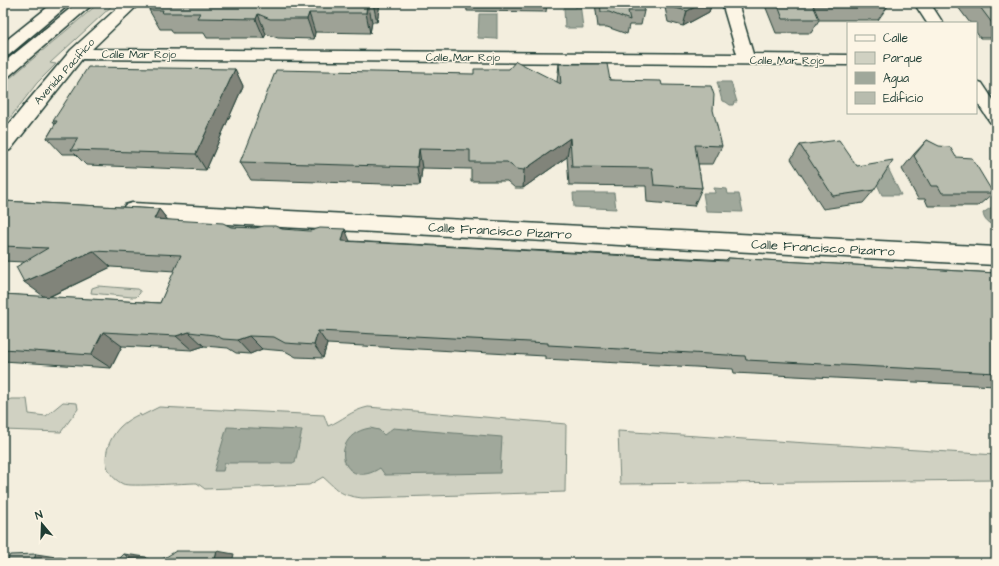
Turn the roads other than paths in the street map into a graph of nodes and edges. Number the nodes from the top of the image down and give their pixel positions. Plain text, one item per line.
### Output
1 (63, 3) edge
2 (86, 3) edge
3 (132, 3) edge
4 (730, 3) edge
5 (922, 3) edge
6 (934, 22) edge
7 (3, 52) edge
8 (77, 54) junction
9 (746, 59) junction
10 (847, 60) edge
11 (3, 72) edge
12 (977, 88) edge
13 (996, 118) edge
14 (3, 145) edge
15 (114, 210) edge
16 (996, 256) edge

1 - 7 street
2 - 11 street
3 - 8 street, Avenida Pacífico
4 - 9 street
5 - 6 street
8 - 9 street, Calle Mar Rojo
8 - 14 street, Avenida Pacífico
9 - 10 street, Calle Mar Rojo
12 - 13 street
15 - 16 street, Calle Francisco Pizarro

